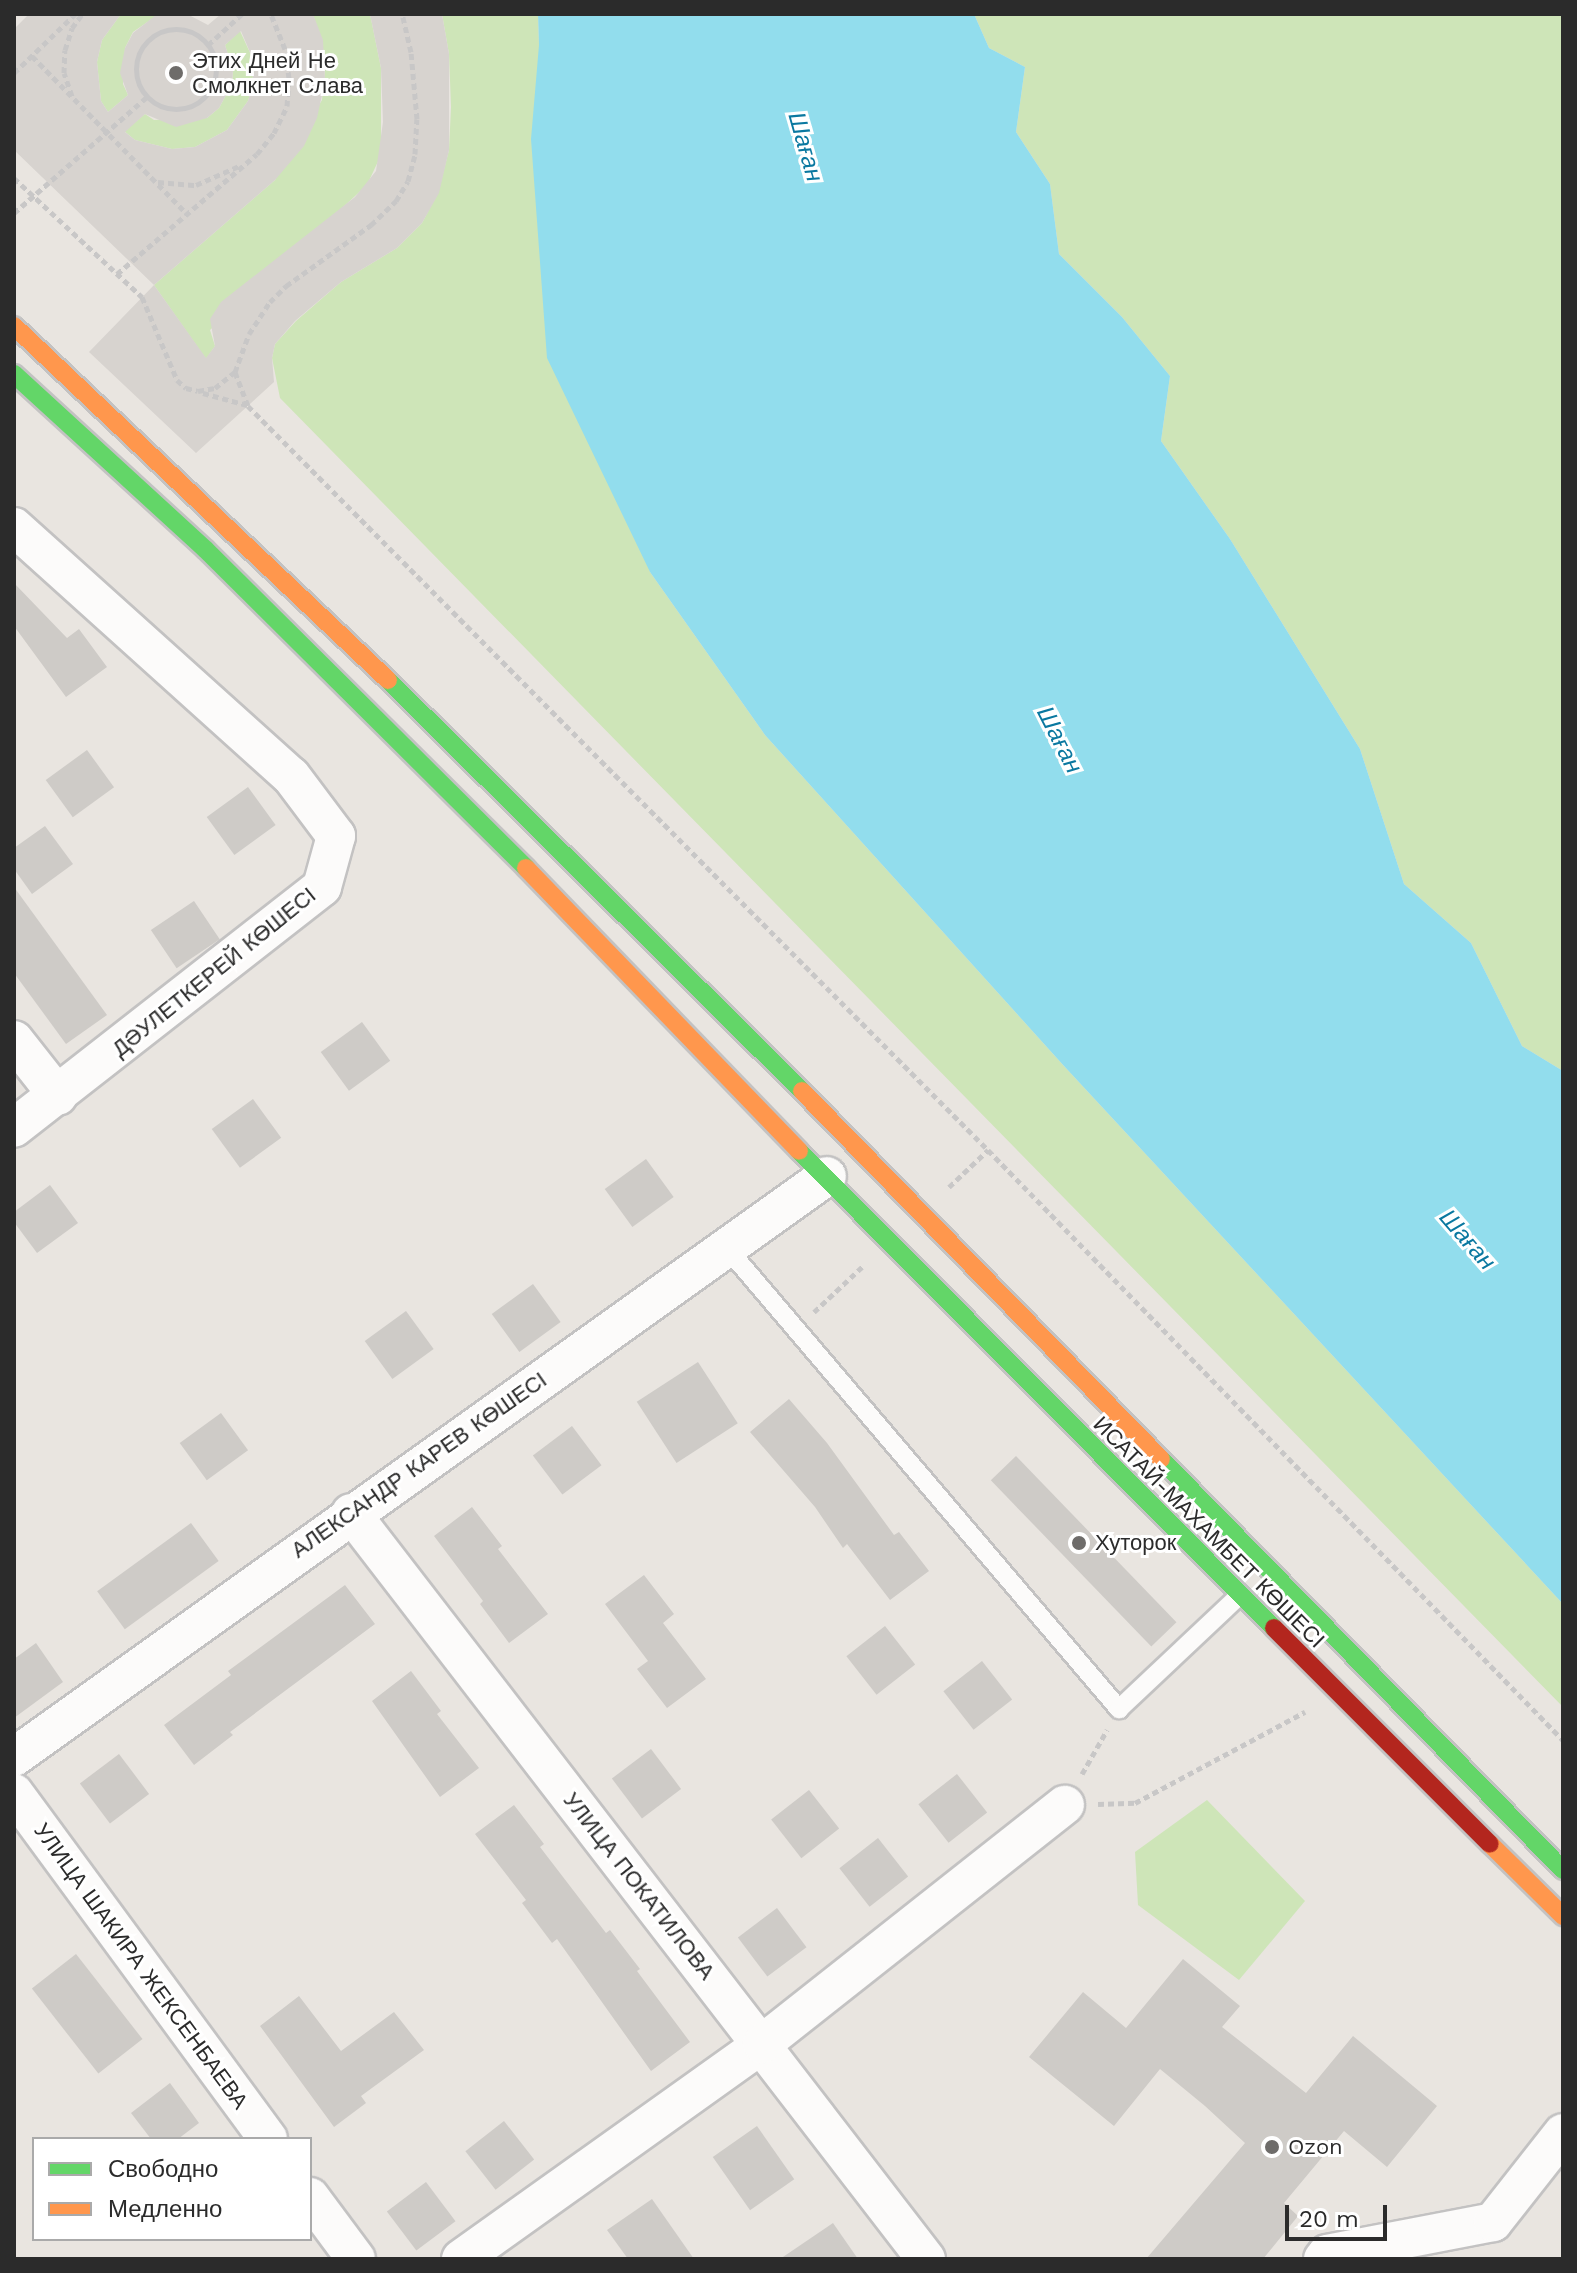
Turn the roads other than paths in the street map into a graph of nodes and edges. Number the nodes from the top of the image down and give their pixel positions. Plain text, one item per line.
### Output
1 (14, 326) edge
2 (14, 374) edge
3 (14, 527) edge
4 (14, 1040) edge
5 (58, 1096) junction
6 (14, 1128) edge
7 (842, 1162) junction
8 (726, 1247) junction
9 (351, 1513) junction
10 (1239, 1596) junction
11 (14, 1757) edge
12 (14, 1793) edge
13 (1065, 1805) road end
14 (1519, 1826) junction
15 (1548, 1832) dead end
16 (1563, 1870) edge
17 (1563, 1916) edge
18 (762, 2044) junction
19 (1563, 2133) edge
20 (267, 2137) edge
21 (312, 2200) edge
22 (356, 2259) edge
23 (461, 2259) edge
24 (926, 2259) edge
25 (1323, 2259) edge

1 - 7 main road
2 - 7 main road
3 - 5 street, ДӘУЛЕТКЕРЕЙ КӨШЕСІ
4 - 5 street
5 - 6 street, ДӘУЛЕТКЕРЕЙ КӨШЕСІ
7 - 8 street, АЛЕКСАНДР КАРЕВ КӨШЕСІ
7 - 10 main road, ИСАТАЙ-МАХАМБЕТ КӨШЕСІ
7 - 14 main road
8 - 9 street, АЛЕКСАНДР КАРЕВ КӨШЕСІ
8 - 10 lane
9 - 11 street, АЛЕКСАНДР КАРЕВ КӨШЕСІ
9 - 18 street, УЛИЦА ПОКАТИЛОВА
10 - 17 main road, ИСАТАЙ-МАХАМБЕТ КӨШЕСІ
12 - 20 street, УЛИЦА ШАКИРА ЖЕКСЕНБАЕВА
13 - 18 street
14 - 15 lane
14 - 16 main road
18 - 23 street
18 - 24 street, УЛИЦА ПОКАТИЛОВА
19 - 25 street
21 - 22 street

